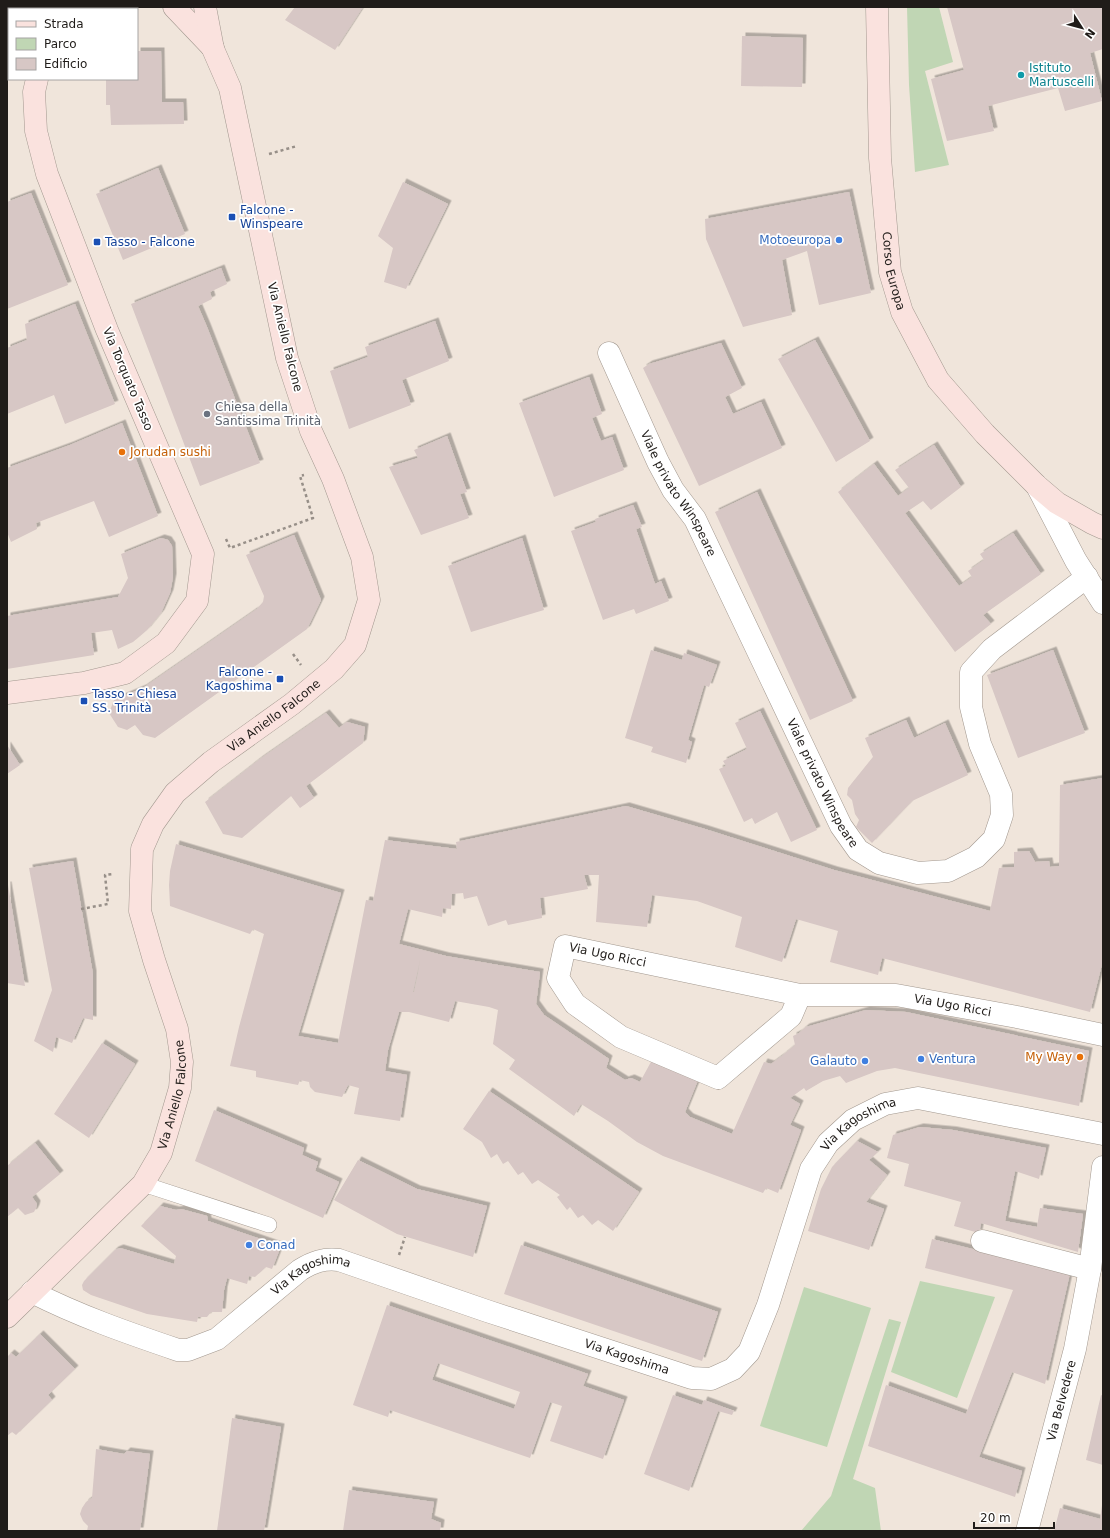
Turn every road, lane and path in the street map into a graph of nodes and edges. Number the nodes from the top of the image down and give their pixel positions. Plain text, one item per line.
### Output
1 (174, 7) edge
2 (205, 7) edge
3 (877, 7) edge
4 (213, 49) junction
5 (37, 80) edge
6 (297, 146) dead end
7 (275, 152) dead end
8 (609, 353) dead end
9 (305, 474) dead end
10 (1036, 486) junction
11 (1103, 528) edge
12 (226, 539) dead end
13 (1087, 577) junction
14 (1103, 603) edge
15 (293, 654) dead end
16 (303, 669) dead end
17 (7, 693) edge
18 (113, 874) dead end
19 (81, 909) dead end
20 (800, 995) junction
21 (1103, 1035) edge
22 (1103, 1134) edge
23 (1103, 1167) edge
24 (143, 1184) junction
25 (269, 1225) dead end
26 (982, 1241) dead end
27 (1090, 1269) junction
28 (32, 1292) junction
29 (7, 1317) edge
30 (1028, 1531) edge

1 - 4 street, Via Aniello Falcone
2 - 4 street, Via Aniello Falcone
3 - 10 street, Corso Europa
4 - 24 street, Via Aniello Falcone
5 - 17 street, Via Torquato Tasso
6 - 7 path
8 - 13 street, Viale privato Winspeare
9 - 12 path
10 - 11 street, Corso Europa
10 - 13 street
13 - 14 street
15 - 16 path
18 - 19 path
20 - 20 street, Via Ugo Ricci
20 - 21 street, Via Ugo Ricci
22 - 28 street, Via Kagoshima
23 - 27 street, Via Belvedere
24 - 25 lane
24 - 28 street, Via Aniello Falcone
26 - 27 street
27 - 30 street, Via Belvedere
28 - 29 street, Via Aniello Falcone

